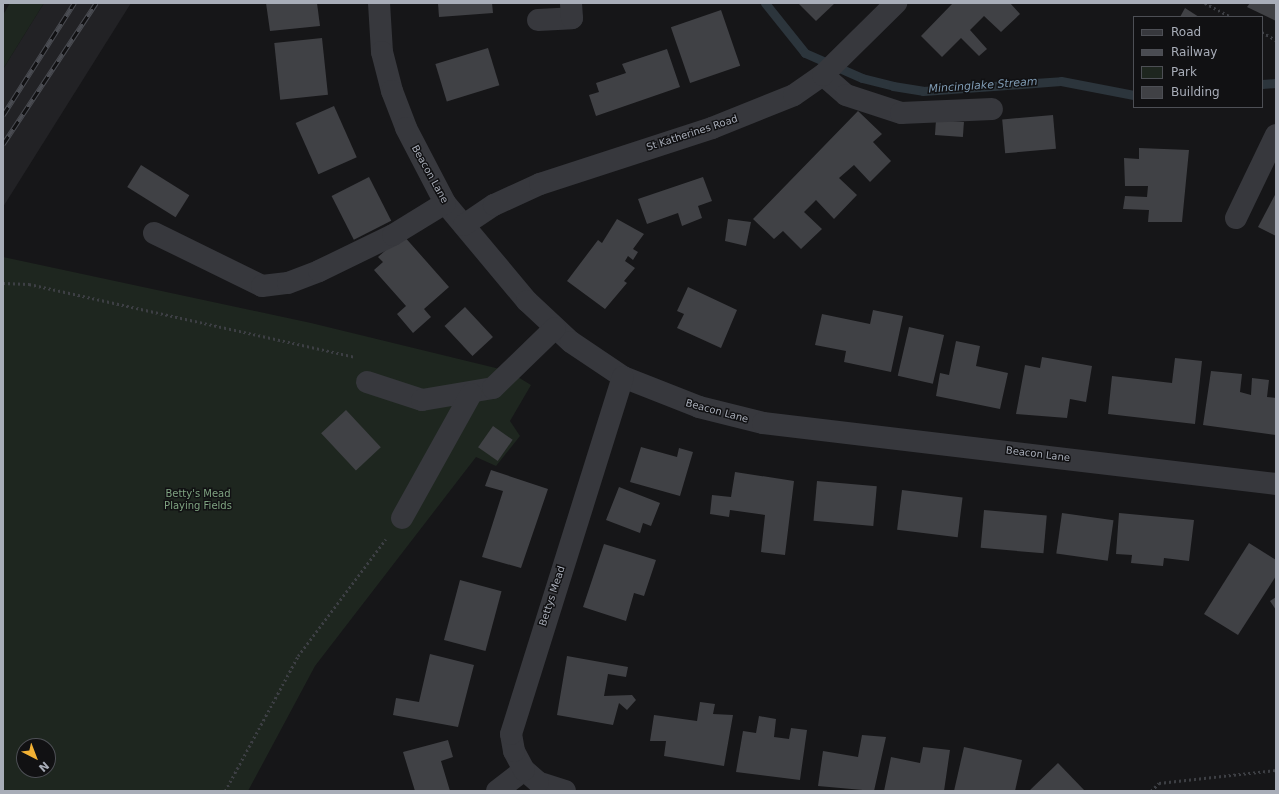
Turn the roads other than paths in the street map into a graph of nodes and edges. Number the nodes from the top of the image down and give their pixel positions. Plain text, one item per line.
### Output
1 (379, 3) edge
2 (571, 3) edge
3 (896, 3) edge
4 (538, 20) dead end
5 (825, 73) junction
6 (992, 109) dead end
7 (1276, 135) edge
8 (445, 203) junction
9 (1236, 218) dead end
10 (464, 225) junction
11 (154, 233) dead end
12 (555, 328) junction
13 (623, 377) junction
14 (367, 382) dead end
15 (471, 394) junction
16 (1276, 484) edge
17 (402, 518) road end
18 (524, 770) junction
19 (497, 791) edge
20 (565, 791) edge

1 - 8 street, Beacon Lane
2 - 4 street
3 - 5 street, St Katherines Road
5 - 6 street
5 - 10 street, St Katherines Road
7 - 9 street
8 - 10 street, Beacon Lane
8 - 11 street
10 - 12 street, Beacon Lane
12 - 13 street, Beacon Lane
12 - 15 street
13 - 16 street, Beacon Lane
13 - 18 street, Bettys Mead
14 - 15 street
15 - 17 street
18 - 19 street
18 - 20 street, Bettys Mead

